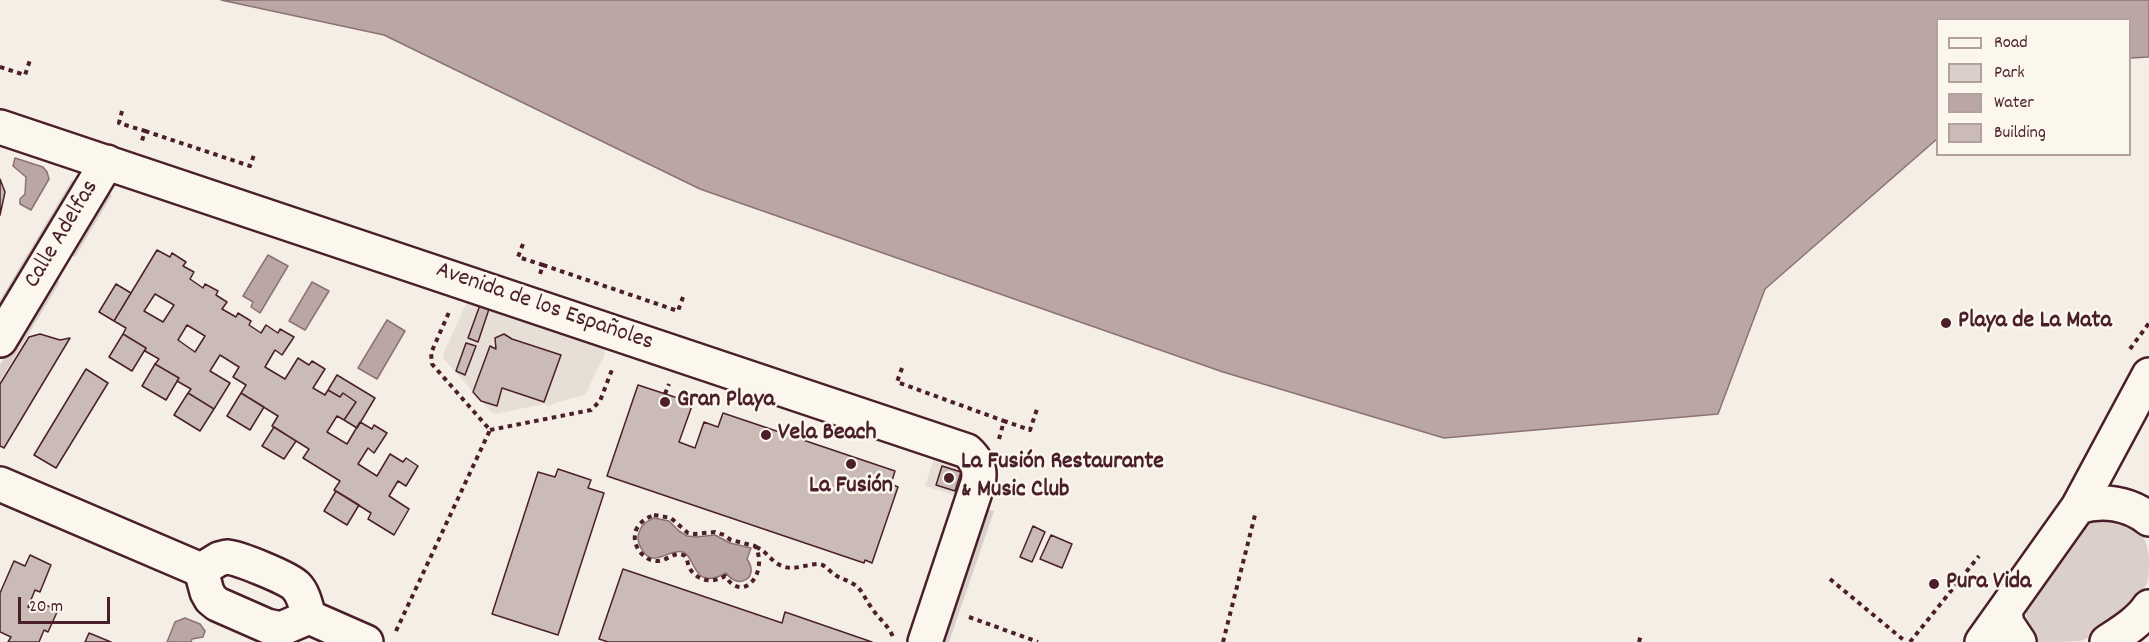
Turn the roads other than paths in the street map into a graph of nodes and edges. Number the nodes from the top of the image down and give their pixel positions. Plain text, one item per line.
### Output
1 (0, 127) edge
2 (107, 162) junction
3 (0, 340) edge
4 (2149, 375) edge
5 (0, 484) edge
6 (2078, 507) junction
7 (2149, 519) edge
8 (201, 570) junction
9 (2149, 606) edge
10 (2005, 612) junction
11 (309, 616) junction
12 (379, 640) edge
13 (925, 642) edge
14 (1982, 642) edge
15 (2019, 642) edge
16 (2108, 642) edge

1 - 2 street, Avenida de los Españoles
2 - 3 street, Calle Adelfas
2 - 13 street, Avenida de los Españoles
4 - 6 street
5 - 8 street
6 - 7 street
6 - 10 street
8 - 11 street
8 - 11 street
9 - 16 street
10 - 14 street
10 - 15 street
11 - 12 street

